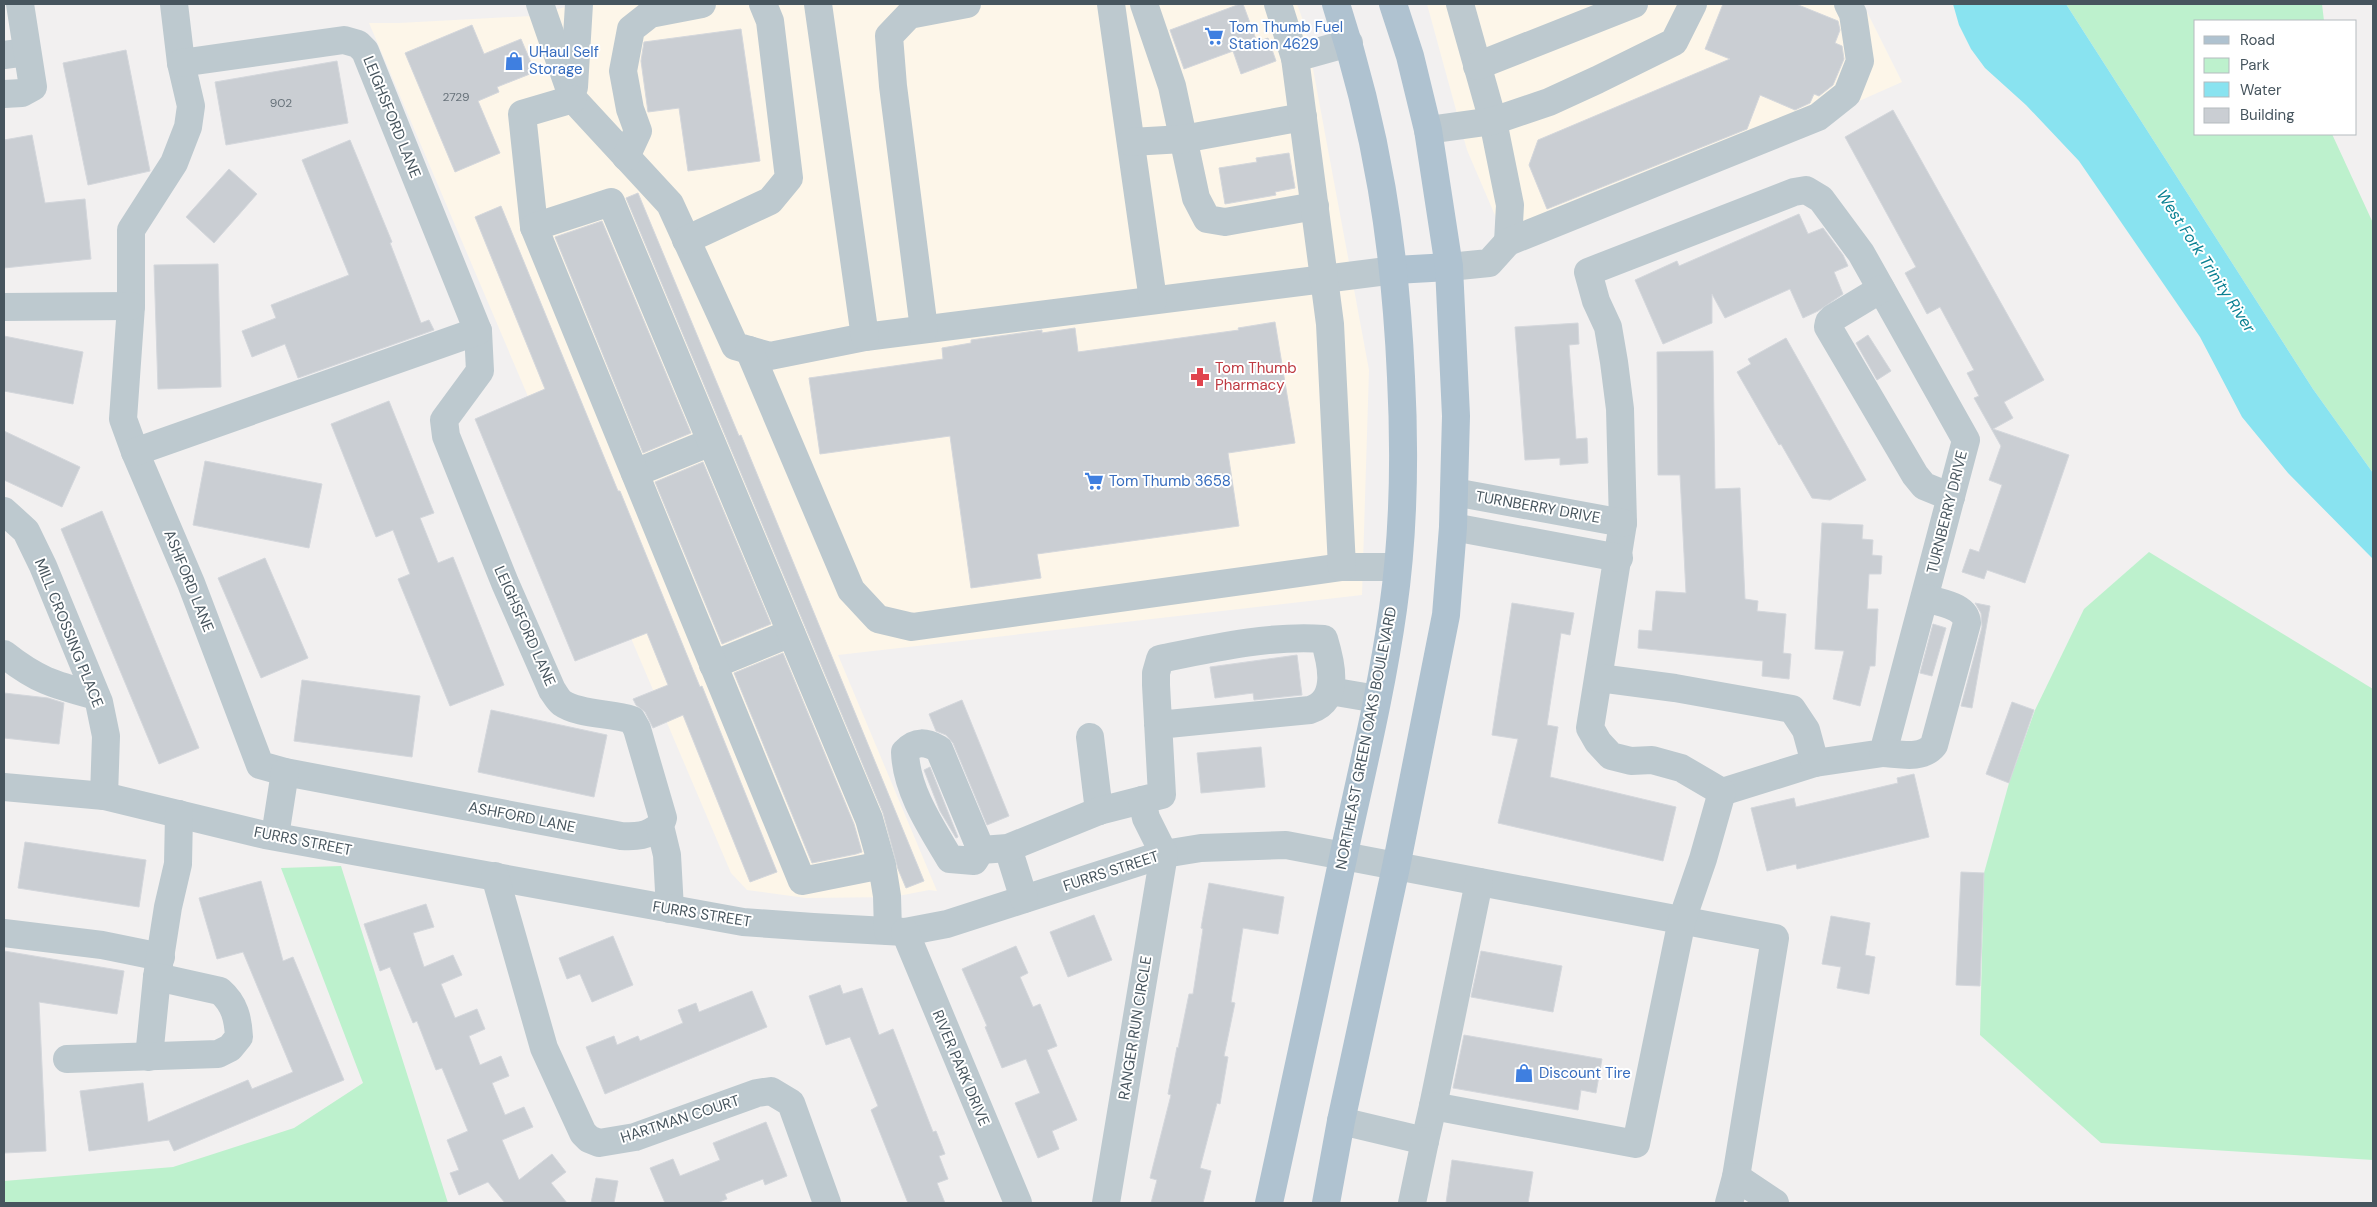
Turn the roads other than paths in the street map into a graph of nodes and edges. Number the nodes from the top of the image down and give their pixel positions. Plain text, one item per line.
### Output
1 (20, 4) edge
2 (174, 4) edge
3 (540, 4) edge
4 (579, 4) edge
5 (702, 4) edge
6 (763, 4) edge
7 (818, 4) edge
8 (967, 4) edge
9 (1111, 4) edge
10 (1144, 4) edge
11 (1278, 4) edge
12 (1336, 4) edge
13 (1393, 4) edge
14 (1634, 4) edge
15 (1693, 4) edge
16 (1848, 4) edge
17 (1466, 6) edge
18 (1348, 43) junction
19 (15, 54) edge
20 (1295, 58) junction
21 (181, 63) junction
22 (1477, 66) junction
23 (4, 94) edge
24 (573, 99) junction
25 (1303, 117) junction
26 (1492, 121) junction
27 (1428, 130) junction
28 (1183, 139) junction
29 (1131, 142) junction
30 (626, 157) junction
31 (1315, 206) junction
32 (534, 227) junction
33 (686, 240) junction
34 (1508, 242) junction
35 (1449, 267) junction
36 (1395, 270) junction
37 (1325, 278) junction
38 (1881, 290) junction
39 (1153, 300) junction
40 (131, 306) junction
41 (4, 307) edge
42 (924, 329) junction
43 (478, 330) junction
44 (865, 337) junction
45 (749, 350) junction
46 (711, 442) junction
47 (134, 452) junction
48 (634, 473) junction
49 (1454, 492) junction
50 (1951, 497) junction
51 (4, 511) edge
52 (1623, 523) junction
53 (1453, 527) junction
54 (1619, 558) junction
55 (1342, 566) junction
56 (1397, 567) junction
57 (1925, 598) junction
58 (791, 633) junction
59 (4, 654) edge
60 (713, 665) junction
61 (1598, 678) junction
62 (1330, 691) junction
63 (96, 696) junction
64 (1377, 699) junction
65 (1158, 725) junction
66 (1090, 737) dead end
67 (1883, 753) junction
68 (1815, 763) junction
69 (285, 772) junction
70 (4, 788) edge
71 (1722, 792) junction
72 (104, 796) junction
73 (1142, 800) junction
74 (1099, 811) junction
75 (179, 814) junction
76 (660, 826) junction
77 (275, 836) junction
78 (1008, 848) junction
79 (981, 850) dead end
80 (1164, 854) junction
81 (1344, 856) junction
82 (882, 865) junction
83 (1396, 867) junction
84 (495, 876) junction
85 (1479, 882) junction
86 (1024, 899) junction
87 (670, 909) junction
88 (1682, 920) junction
89 (4, 932) edge
90 (897, 932) junction
91 (159, 967) junction
92 (150, 1057) junction
93 (67, 1059) dead end
94 (1433, 1106) junction
95 (1341, 1121) junction
96 (1425, 1141) junction
97 (1736, 1177) junction
98 (827, 1203) edge
99 (1018, 1203) edge
100 (1106, 1203) edge
101 (1269, 1203) edge
102 (1326, 1203) edge
103 (1412, 1203) edge
104 (1729, 1203) edge
105 (1775, 1203) edge

1 - 19 street
2 - 21 street, ASHFORD LANE
3 - 24 street
4 - 24 street
5 - 30 street
6 - 33 street
7 - 44 street
8 - 42 street
9 - 29 street
10 - 28 street
11 - 20 street
12 - 18 main road, NORTHEAST GREEN OAKS BOULEVARD
13 - 27 main road
14 - 22 street
15 - 26 street
16 - 34 street
17 - 22 street
18 - 20 street
18 - 36 main road, NORTHEAST GREEN OAKS BOULEVARD
19 - 23 street
20 - 25 street
21 - 40 street, ASHFORD LANE
21 - 43 street, LEIGHSFORD LANE
22 - 26 street
24 - 30 street
24 - 32 street
25 - 28 street
25 - 31 street
26 - 27 street
26 - 34 street
27 - 35 main road
28 - 29 street
28 - 31 street
29 - 39 street
30 - 33 street
31 - 37 street
32 - 46 street
32 - 48 street
33 - 45 street
34 - 35 street
35 - 36 main road
35 - 49 main road
36 - 37 street
36 - 56 main road, NORTHEAST GREEN OAKS BOULEVARD
37 - 39 street
37 - 55 street
38 - 50 street, TURNBERRY DRIVE
38 - 50 street
38 - 52 street, TURNBERRY DRIVE
39 - 42 street
40 - 41 street
40 - 47 street, ASHFORD LANE
42 - 44 street
43 - 47 street
43 - 76 street, LEIGHSFORD LANE
44 - 45 street
45 - 55 street
46 - 48 street
46 - 58 street
47 - 69 street, ASHFORD LANE
48 - 60 street
49 - 52 street, TURNBERRY DRIVE
49 - 53 main road
50 - 57 street, TURNBERRY DRIVE
51 - 63 street, MILL CROSSING PLACE
52 - 54 street, TURNBERRY DRIVE
53 - 54 street
53 - 83 main road
54 - 61 street, TURNBERRY DRIVE
55 - 56 street
56 - 64 main road, NORTHEAST GREEN OAKS BOULEVARD
57 - 67 street, TURNBERRY DRIVE
57 - 67 street
58 - 60 street
58 - 82 street
59 - 63 street
60 - 82 street
61 - 68 street
61 - 71 street, TURNBERRY DRIVE
62 - 64 street
62 - 65 street
62 - 65 street
63 - 72 street, MILL CROSSING PLACE
64 - 81 main road, NORTHEAST GREEN OAKS BOULEVARD
65 - 73 street
66 - 74 street
67 - 68 street
68 - 71 street
69 - 76 street, ASHFORD LANE
69 - 77 street
70 - 72 street, FURRS STREET
71 - 88 street
72 - 75 street, FURRS STREET
73 - 74 street
73 - 80 street
74 - 78 street
75 - 77 street, FURRS STREET
75 - 91 street
76 - 87 street, LEIGHSFORD LANE
77 - 84 street, FURRS STREET
78 - 79 street
78 - 86 street
80 - 81 street, FURRS STREET
80 - 86 street, FURRS STREET
80 - 100 street, RANGER RUN CIRCLE
81 - 83 street, FURRS STREET
81 - 101 main road, NORTHEAST GREEN OAKS BOULEVARD
82 - 90 street
83 - 85 street, FURRS STREET
83 - 95 main road
84 - 87 street, FURRS STREET
84 - 98 street, HARTMAN COURT
85 - 88 street, FURRS STREET
85 - 94 street
86 - 90 street, FURRS STREET
87 - 90 street, FURRS STREET
88 - 94 street
88 - 97 street, FURRS STREET
89 - 91 street
90 - 99 street, RIVER PARK DRIVE
91 - 92 street
91 - 92 street
92 - 93 street
94 - 96 street
95 - 96 street
95 - 102 main road
96 - 103 street
97 - 104 street
97 - 105 street

